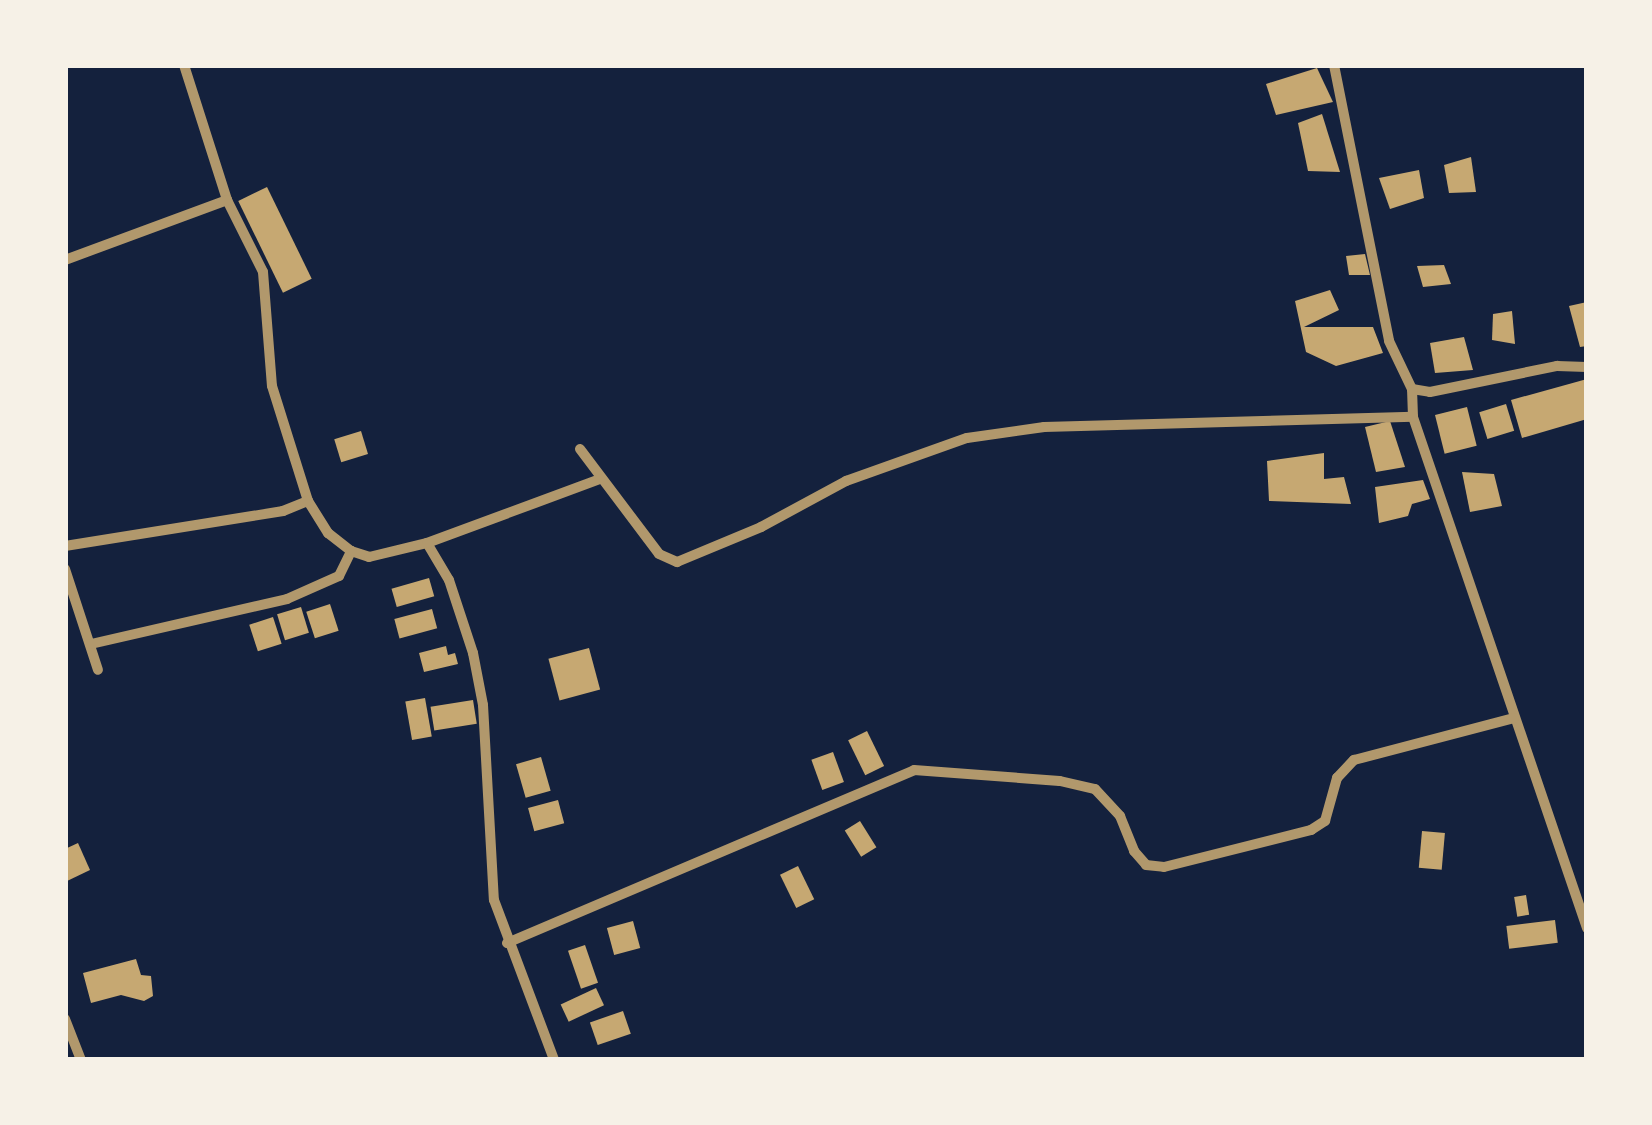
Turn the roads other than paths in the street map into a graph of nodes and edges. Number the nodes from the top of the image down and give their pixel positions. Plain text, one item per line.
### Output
1 (184, 65) edge
2 (1334, 65) edge
3 (227, 200) junction
4 (65, 260) edge
5 (1587, 367) edge
6 (1412, 388) junction
7 (1413, 417) junction
8 (580, 450) dead end
9 (600, 479) junction
10 (304, 503) junction
11 (427, 543) junction
12 (65, 546) edge
13 (349, 558) junction
14 (65, 569) edge
15 (91, 644) junction
16 (98, 670) dead end
17 (1514, 718) junction
18 (1587, 928) edge
19 (507, 943) junction
20 (65, 1018) edge
21 (74, 1054) edge
22 (554, 1060) edge

1 - 3 street
2 - 6 street
3 - 4 street
3 - 10 street
5 - 6 street
6 - 7 street
7 - 9 street
7 - 17 street
8 - 9 street
9 - 11 street
10 - 12 street
10 - 13 street
11 - 13 street
11 - 19 street
13 - 15 street
14 - 15 street
15 - 16 street
17 - 18 street
17 - 19 street
19 - 22 street
20 - 21 street

